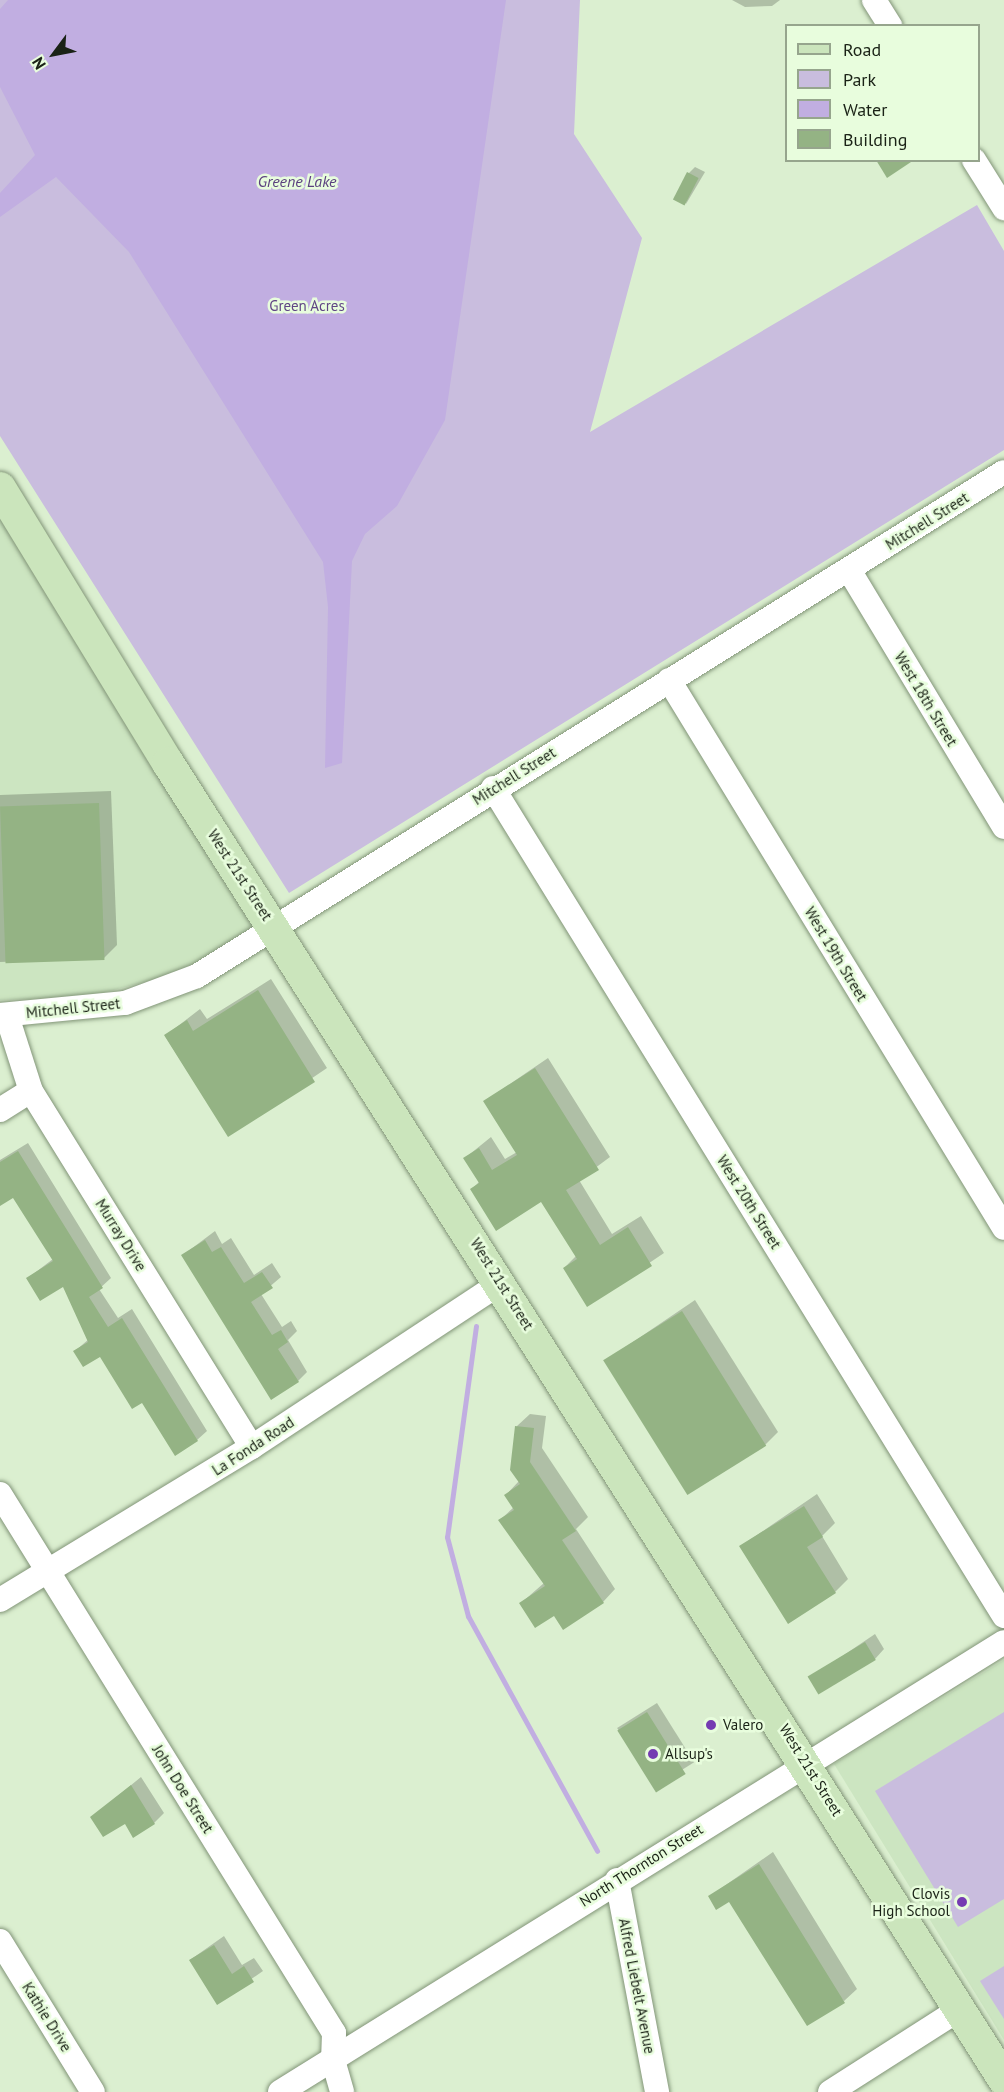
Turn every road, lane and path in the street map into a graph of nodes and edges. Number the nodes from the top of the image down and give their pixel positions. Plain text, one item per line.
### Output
1 (874, 0) edge
2 (889, 24) edge
3 (976, 162) edge
4 (1004, 208) edge
5 (1004, 472) edge
6 (0, 488) edge
7 (849, 570) junction
8 (669, 680) junction
9 (493, 788) junction
10 (1004, 827) edge
11 (275, 928) junction
12 (3, 1015) edge
13 (31, 1091) junction
14 (0, 1110) edge
15 (1004, 1228) edge
16 (501, 1283) junction
17 (252, 1447) junction
18 (0, 1494) edge
19 (49, 1573) junction
20 (0, 1600) edge
21 (1004, 1616) edge
22 (1004, 1642) edge
23 (806, 1762) junction
24 (617, 1880) junction
25 (0, 1941) edge
26 (960, 2009) junction
27 (333, 2060) junction
28 (1004, 2080) edge
29 (93, 2092) edge
30 (280, 2092) edge
31 (342, 2092) edge
32 (657, 2092) edge
33 (830, 2092) edge

1 - 2 street
3 - 4 street
5 - 7 street, Mitchell Street
6 - 11 main road, West 21st Street
7 - 8 street, Mitchell Street
7 - 10 street, West 18th Street
8 - 9 street, Mitchell Street
8 - 15 street, West 19th Street
9 - 11 street, Mitchell Street
9 - 21 street, West 20th Street
11 - 12 street, Mitchell Street
11 - 16 main road, West 21st Street
12 - 13 street, Murray Drive
13 - 14 street
13 - 17 street, Murray Drive
16 - 17 street, La Fonda Road
16 - 23 main road, West 21st Street
17 - 19 street, La Fonda Road
18 - 19 street, John Doe Street
19 - 20 street, La Fonda Road
19 - 27 street, John Doe Street
22 - 23 street, North Thornton Street
23 - 24 street, North Thornton Street
23 - 26 main road, West 21st Street
24 - 27 street, North Thornton Street
24 - 32 street, Alfred Liebelt Avenue
25 - 29 street, Kathie Drive
26 - 28 main road, West 21st Street
26 - 33 street
27 - 30 street, North Thornton Street
27 - 31 street, John Doe Street

